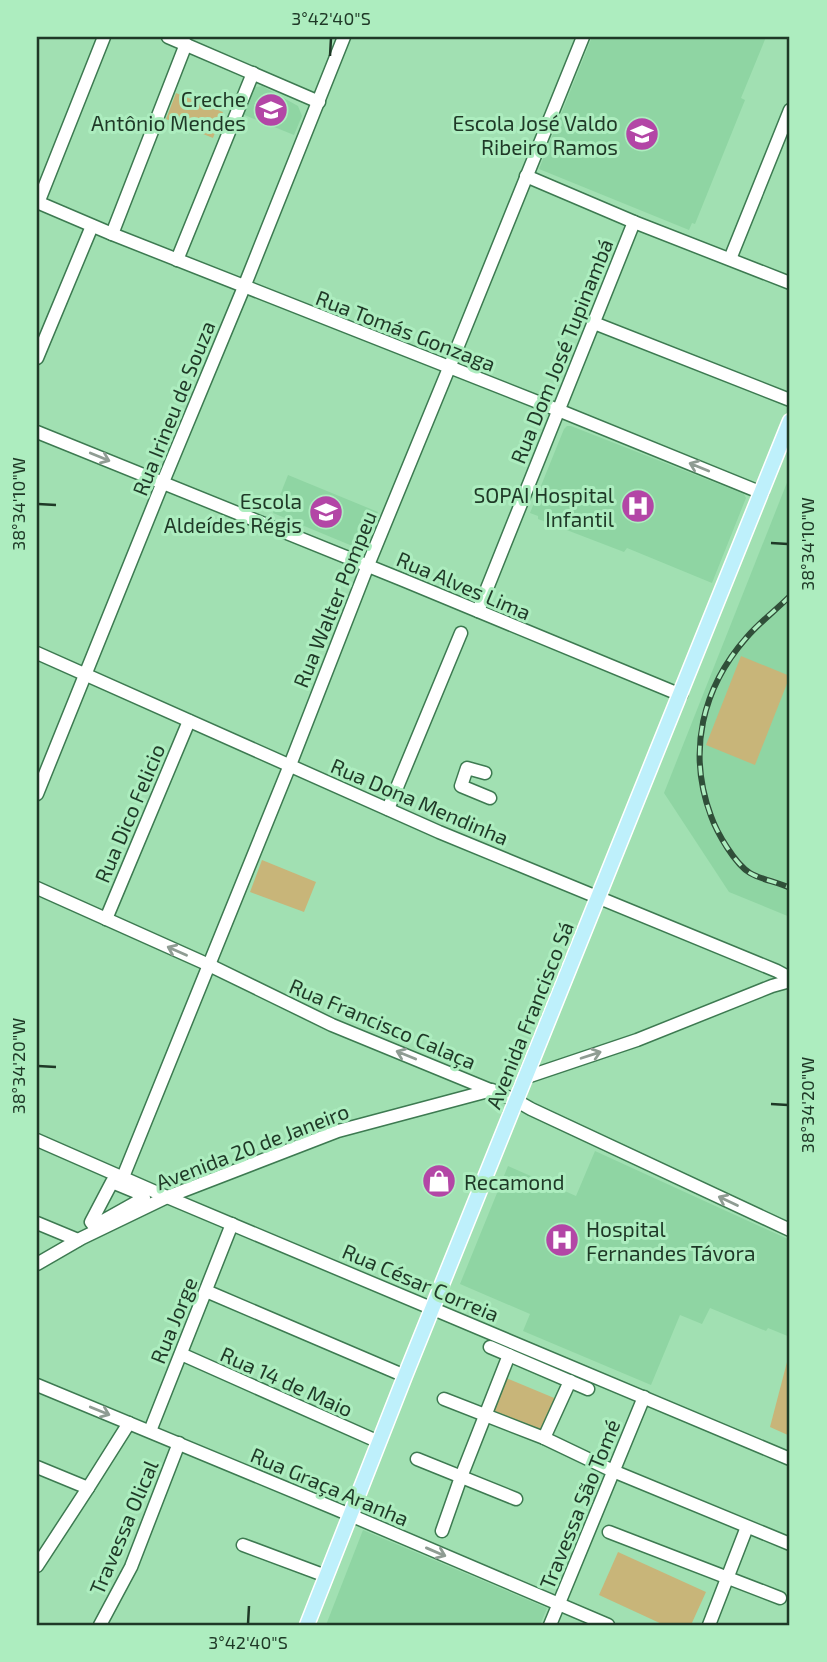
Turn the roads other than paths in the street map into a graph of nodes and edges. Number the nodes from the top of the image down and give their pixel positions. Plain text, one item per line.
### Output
1 (104, 37) edge
2 (169, 37) edge
3 (344, 37) edge
4 (583, 37) edge
5 (186, 44) junction
6 (253, 73) junction
7 (319, 102) junction
8 (790, 110) edge
9 (526, 176) junction
10 (37, 202) edge
11 (634, 222) junction
12 (92, 226) junction
13 (112, 234) junction
14 (730, 259) junction
15 (177, 260) junction
16 (790, 283) edge
17 (244, 287) junction
18 (594, 323) junction
19 (37, 358) edge
20 (449, 368) junction
21 (790, 400) edge
22 (558, 410) junction
23 (790, 421) edge
24 (37, 432) edge
25 (163, 482) junction
26 (762, 493) junction
27 (368, 565) junction
28 (478, 611) junction
29 (461, 633) dead end
30 (37, 653) edge
31 (85, 676) junction
32 (681, 695) junction
33 (188, 721) junction
34 (290, 765) junction
35 (485, 773) dead end
36 (37, 794) edge
37 (490, 798) dead end
38 (388, 810) junction
39 (37, 888) edge
40 (599, 897) junction
41 (106, 919) junction
42 (209, 965) junction
43 (790, 979) edge
44 (527, 1077) junction
45 (492, 1090) junction
46 (517, 1101) junction
47 (37, 1140) edge
48 (123, 1177) junction
49 (167, 1197) junction
50 (37, 1223) edge
51 (232, 1224) junction
52 (790, 1230) edge
53 (78, 1240) junction
54 (37, 1264) edge
55 (206, 1291) junction
56 (433, 1308) junction
57 (490, 1347) dead end
58 (181, 1354) junction
59 (509, 1355) junction
60 (405, 1376) junction
61 (570, 1381) junction
62 (37, 1385) edge
63 (588, 1389) dead end
64 (644, 1397) junction
65 (444, 1399) dead end
66 (486, 1415) junction
67 (129, 1423) junction
68 (150, 1431) junction
69 (544, 1438) junction
70 (379, 1442) junction
71 (179, 1443) junction
72 (417, 1459) dead end
73 (790, 1459) edge
74 (37, 1467) edge
75 (613, 1471) junction
76 (461, 1476) junction
77 (88, 1488) junction
78 (516, 1499) dead end
79 (350, 1515) junction
80 (747, 1527) junction
81 (442, 1531) dead end
82 (609, 1532) dead end
83 (243, 1545) dead end
84 (790, 1545) edge
85 (41, 1553) edge
86 (37, 1566) edge
87 (326, 1576) junction
88 (728, 1577) junction
89 (780, 1598) dead end
90 (559, 1604) junction
91 (100, 1625) edge
92 (307, 1625) edge
93 (550, 1625) edge
94 (608, 1625) edge
95 (709, 1625) edge

1 - 10 street
2 - 5 street
3 - 7 street, Rua Irineu de Souza
4 - 9 street, Rua Walter Pompeu
5 - 6 street
5 - 13 street
6 - 7 street
6 - 15 street
7 - 17 street, Rua Irineu de Souza
8 - 14 street
9 - 11 street
9 - 20 street, Rua Walter Pompeu
10 - 12 street, Rua Tomás Gonzaga
11 - 14 street
11 - 18 street, Rua Dom José Tupinambá
12 - 13 street, Rua Tomás Gonzaga
12 - 19 street
13 - 15 street, Rua Tomás Gonzaga
14 - 16 street
15 - 17 street, Rua Tomás Gonzaga
17 - 20 street, Rua Tomás Gonzaga
17 - 25 street, Rua Irineu de Souza
18 - 21 street
18 - 22 street, Rua Dom José Tupinambá
20 - 22 street, Rua Tomás Gonzaga
20 - 27 street, Rua Walter Pompeu
26 -> 22 street, Rua Tomás Gonzaga
22 - 28 street, Rua Dom José Tupinambá
23 - 26 main road, Avenida Francisco Sá
24 -> 25 street, Rua Alves Lima
25 - 27 street, Rua Alves Lima
25 - 31 street, Rua Irineu de Souza
26 - 32 main road, Avenida Francisco Sá
27 - 28 street, Rua Alves Lima
27 - 34 street, Rua Walter Pompeu
28 - 32 street, Rua Alves Lima
29 - 38 street
30 - 31 street, Rua Dona Mendinha
31 - 33 street, Rua Dona Mendinha
31 - 36 street, Rua Irineu de Souza
32 - 40 main road, Avenida Francisco Sá
33 - 34 street, Rua Dona Mendinha
33 - 41 street, Rua Dico Felicio
34 - 38 street, Rua Dona Mendinha
34 - 42 street, Rua Walter Pompeu
35 - 37 street
38 - 40 street, Rua Dona Mendinha
39 - 41 street, Rua Francisco Calaça
40 - 43 street, Rua Dona Mendinha
40 - 44 main road, Avenida Francisco Sá
42 -> 41 street, Rua Francisco Calaça
45 -> 42 street, Rua Francisco Calaça
42 - 48 street, Rua Walter Pompeu
44 -> 43 street
44 - 46 main road, Avenida Francisco Sá
45 - 46 street, Rua Francisco Calaça
45 - 49 street, Avenida 20 de Janeiro
52 -> 46 street, Rua Francisco Calaça
46 - 56 main road, Avenida Francisco Sá
47 - 48 street, Rua César Correia
48 - 49 street, Rua César Correia
49 - 51 street, Rua César Correia
49 - 53 street, Avenida 20 de Janeiro
50 - 53 street
51 - 55 street, Rua Jorge
51 - 56 street, Rua César Correia
53 - 54 street, Avenida 20 de Janeiro
55 - 58 street, Rua Jorge
55 - 60 street
56 - 60 main road, Avenida Francisco Sá
56 - 64 street, Rua César Correia
57 - 59 street
58 - 68 street, Rua Jorge
58 - 70 street, Rua 14 de Maio
59 - 61 street
59 - 66 street
60 - 70 main road, Avenida Francisco Sá
61 - 63 street
61 - 69 street
62 -> 67 street, Rua Graça Aranha
64 - 73 street, Rua César Correia
64 - 75 street, Travessa São Tomé
65 - 66 street
66 - 69 street
66 - 76 street
67 - 68 street, Rua Graça Aranha
67 - 77 street
68 - 71 street, Rua Graça Aranha
69 - 75 street
70 - 79 main road, Avenida Francisco Sá
71 - 79 street, Rua Graça Aranha
71 - 91 street, Travessa Olical
72 - 76 street
74 - 77 street
75 - 80 street
75 - 90 street, Travessa São Tomé
76 - 78 street
76 - 81 street
77 - 85 street
79 - 87 main road, Avenida Francisco Sá
79 -> 90 street, Rua Graça Aranha
80 - 84 street
80 - 88 street
82 - 88 street
83 - 87 street
85 - 86 street
87 - 92 main road, Avenida Francisco Sá
88 - 89 street
88 - 95 street
90 - 93 street, Travessa São Tomé
90 - 94 street, Rua Graça Aranha

